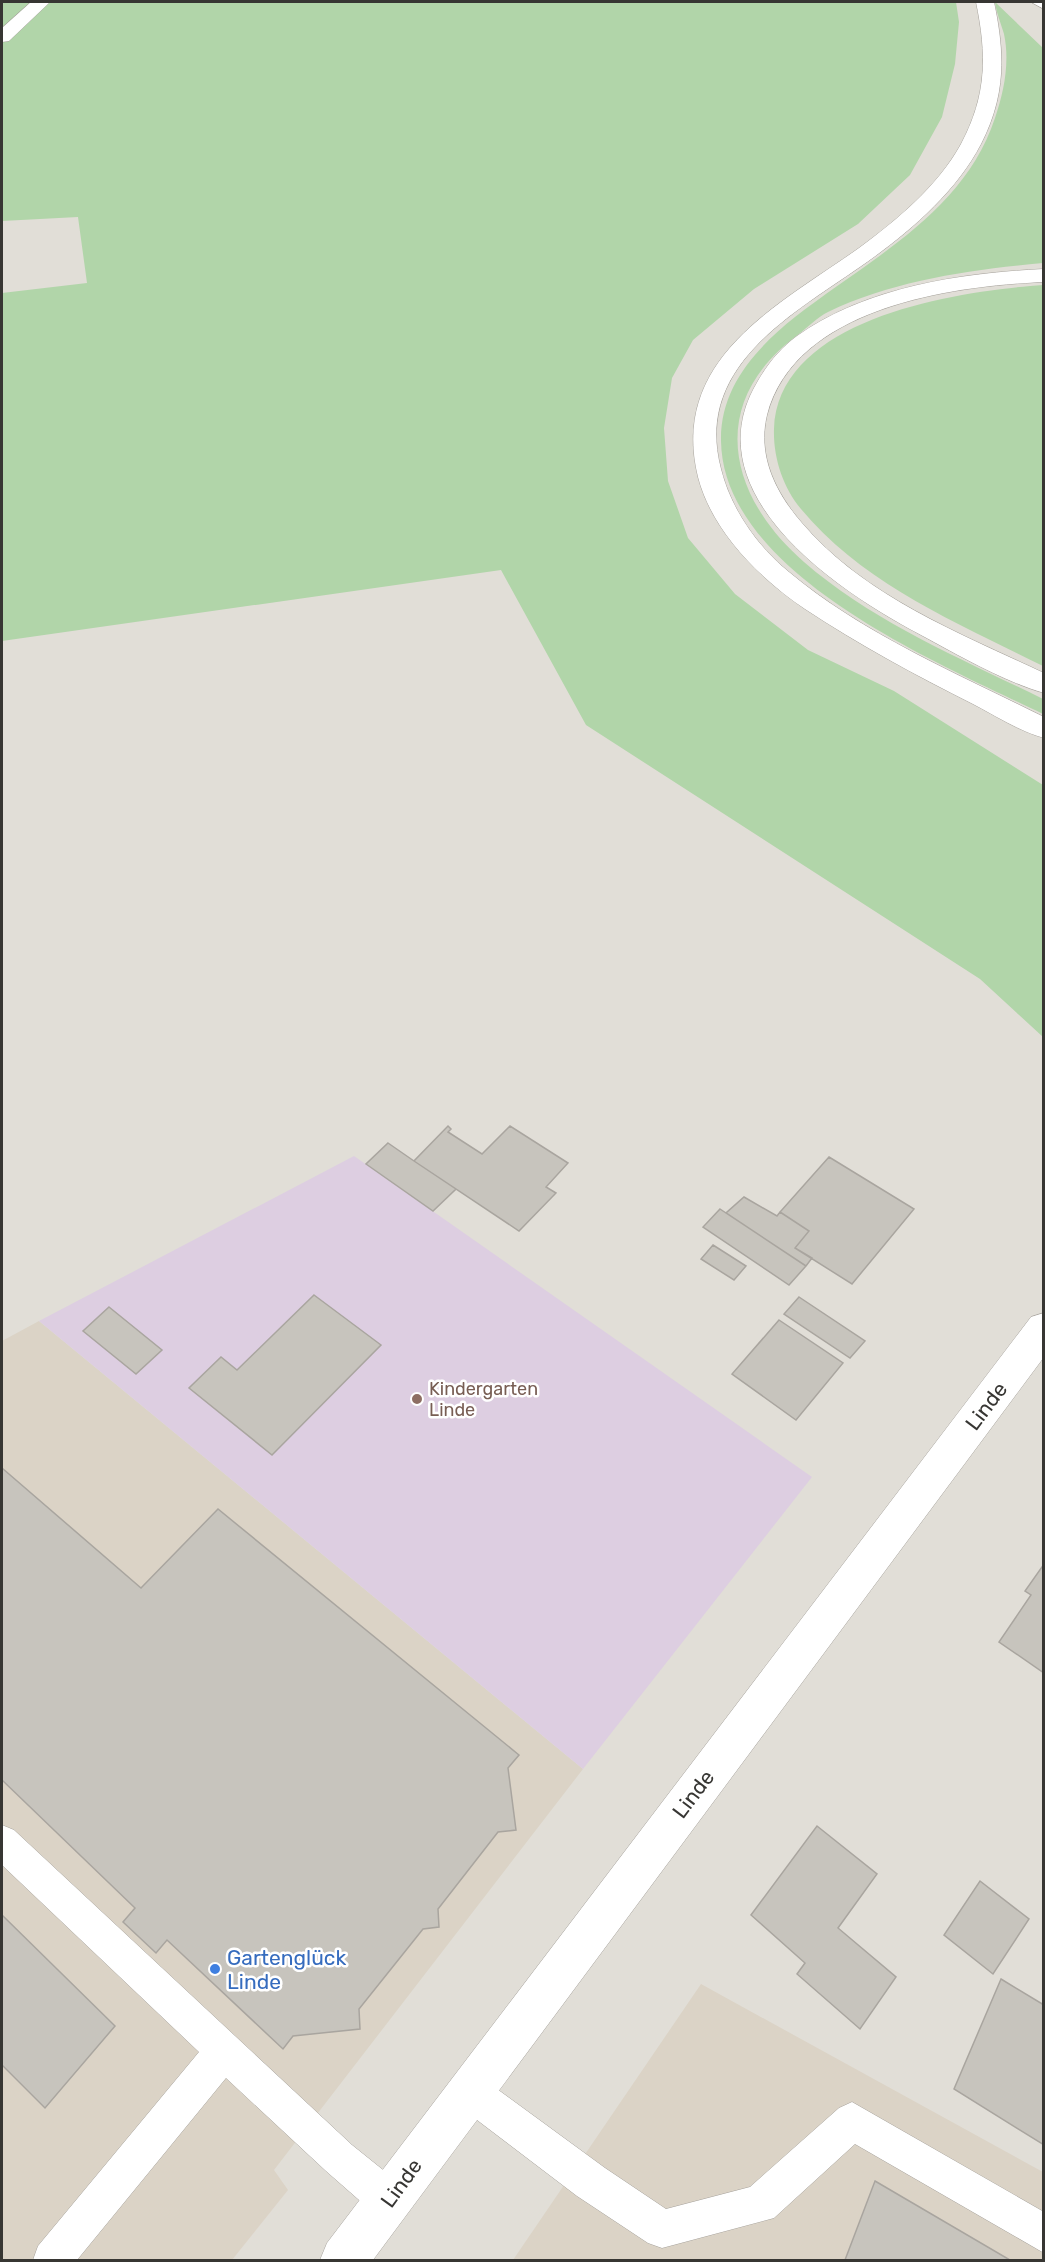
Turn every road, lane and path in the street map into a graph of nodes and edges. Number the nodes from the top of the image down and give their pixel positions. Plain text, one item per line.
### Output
1 (41, 2) edge
2 (985, 2) edge
3 (2, 36) edge
4 (1044, 275) edge
5 (1044, 684) edge
6 (1044, 729) edge
7 (1044, 1328) edge
8 (2, 1842) edge
9 (224, 2051) junction
10 (469, 2091) junction
11 (389, 2200) junction
12 (1044, 2234) edge
13 (52, 2260) edge
14 (344, 2260) edge

1 - 3 main road
2 - 6 main road
4 - 5 main road
7 - 10 main road, Linde
8 - 9 lane
9 - 11 lane
9 - 13 lane
10 - 11 main road, Linde
10 - 12 lane
11 - 14 main road, Linde

